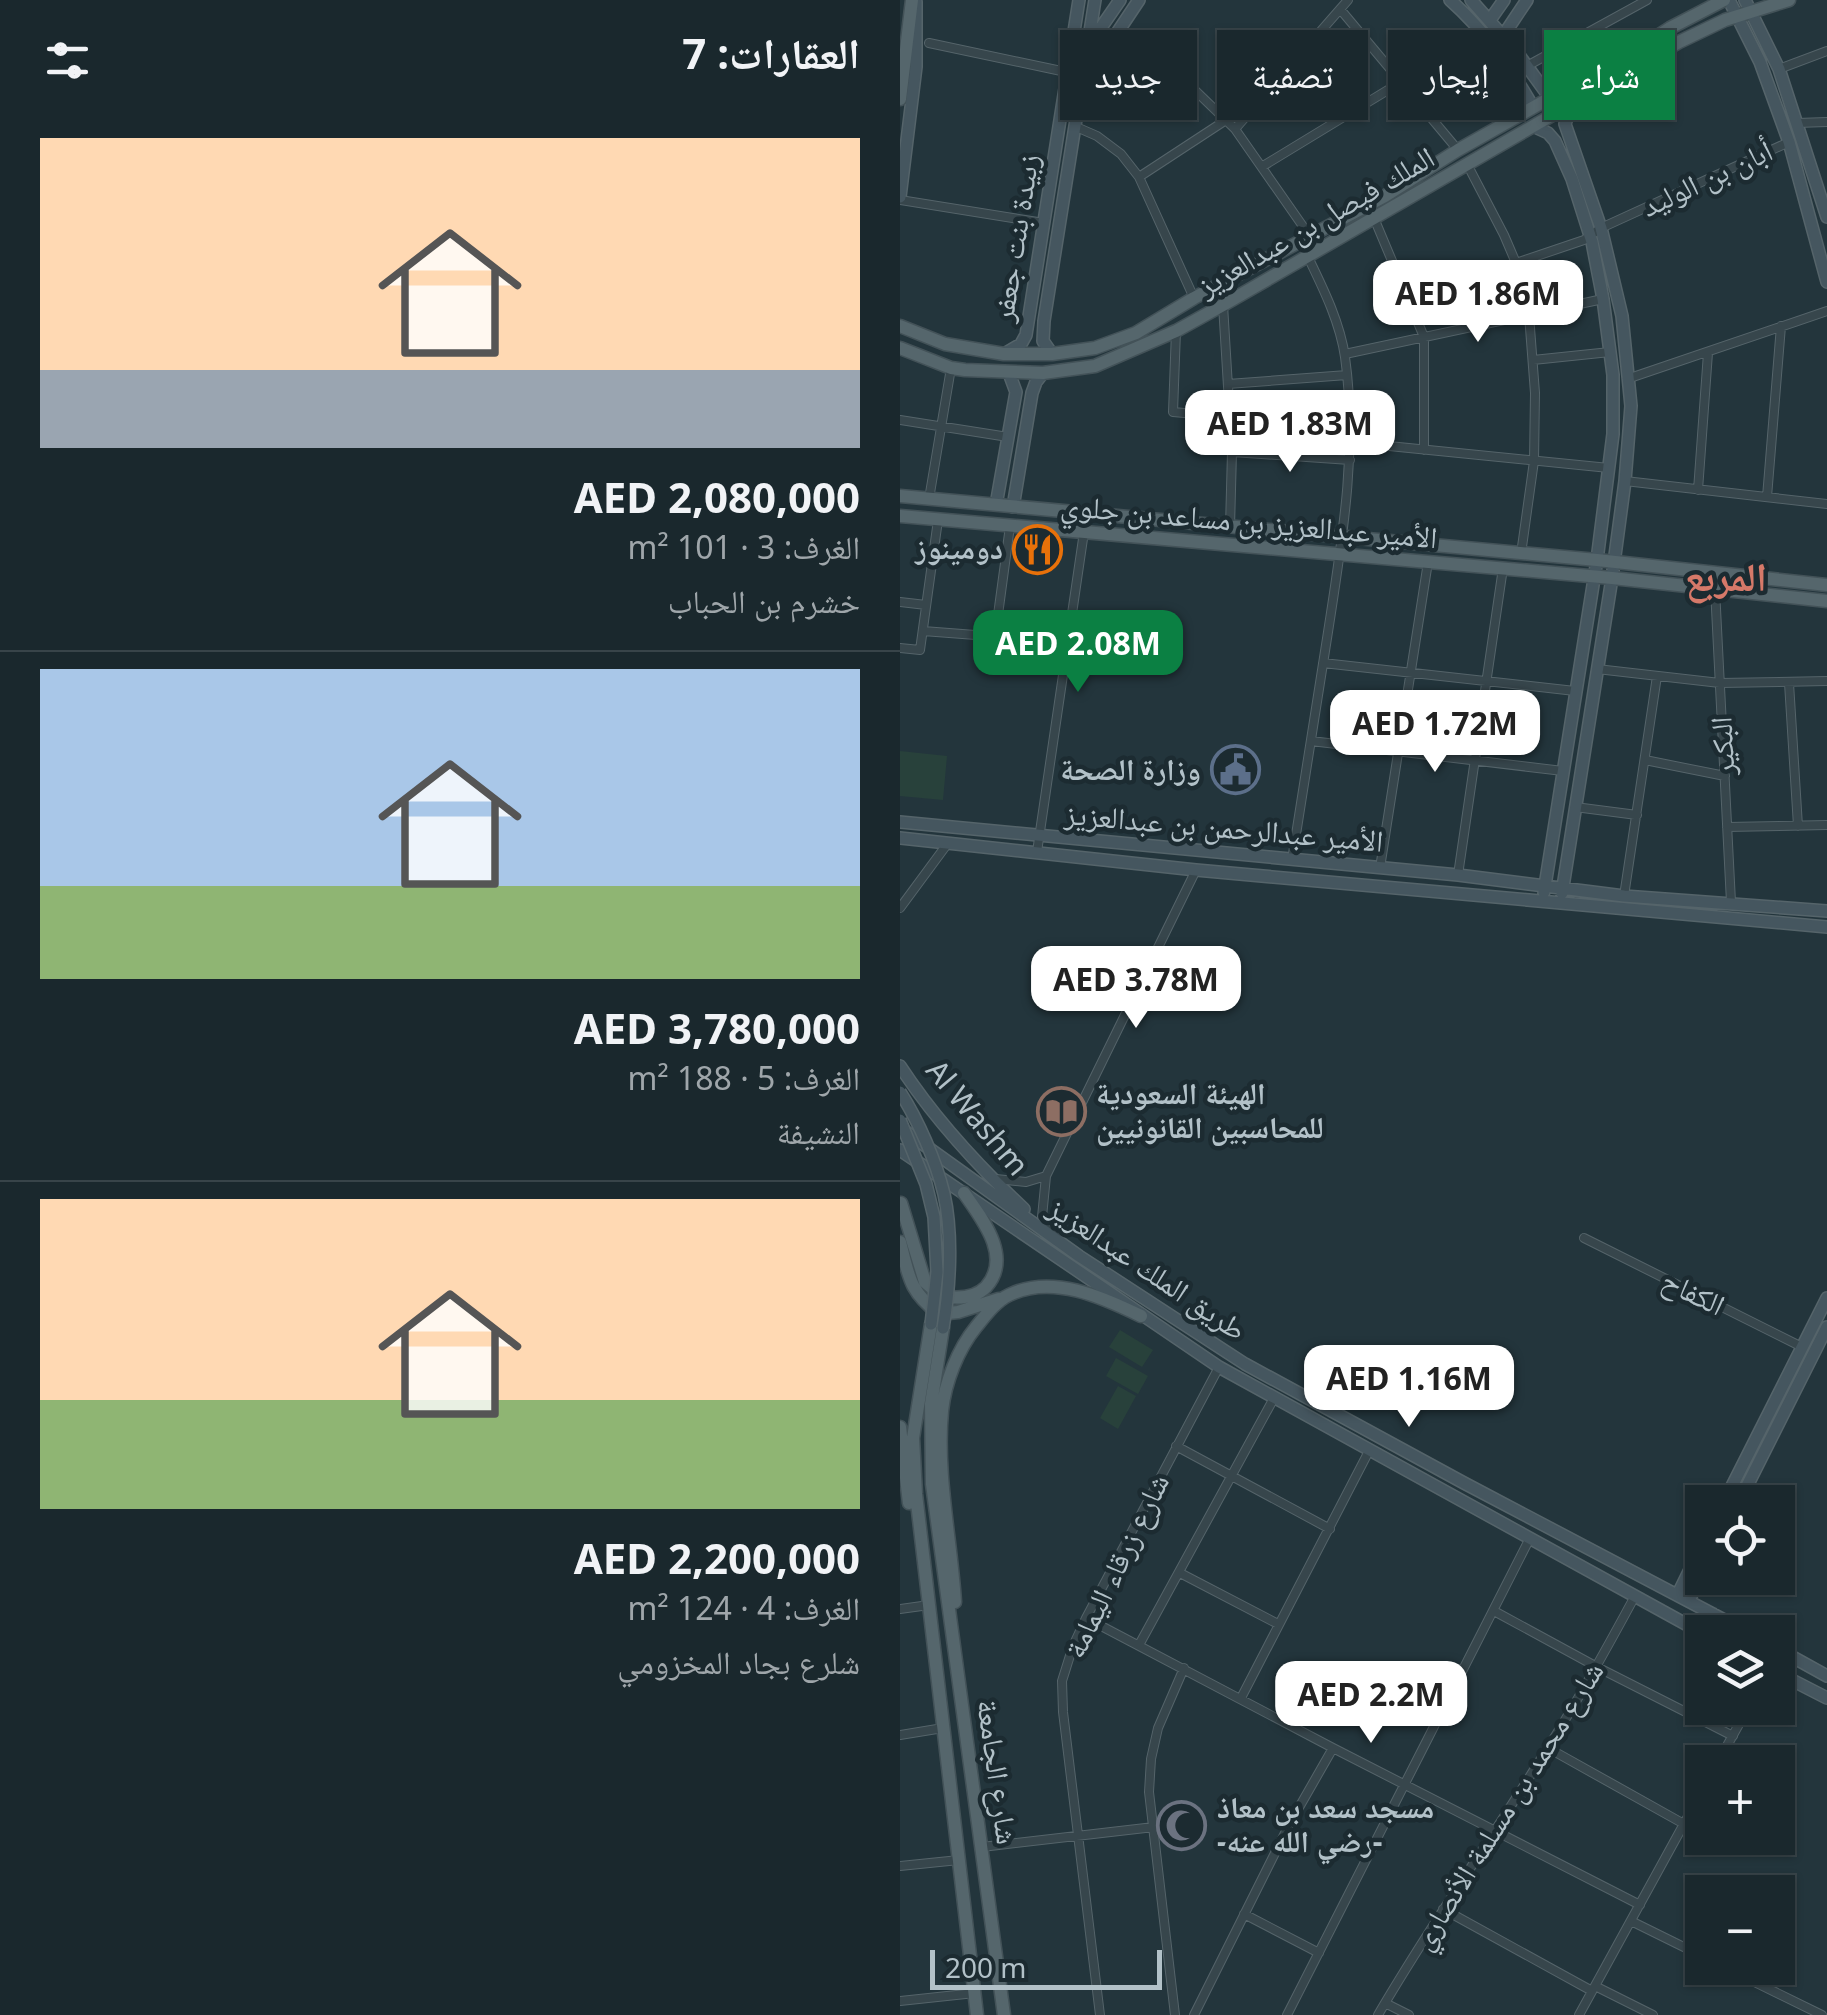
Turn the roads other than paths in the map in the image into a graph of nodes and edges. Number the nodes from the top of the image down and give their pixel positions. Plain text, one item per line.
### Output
1 (914, 0) edge
2 (1078, 0) edge
3 (1097, 0) edge
4 (1117, 0) edge
5 (1139, 0) edge
6 (1348, 0) edge
7 (1450, 0) edge
8 (1471, 0) edge
9 (1504, 0) edge
10 (1527, 0) edge
11 (1648, 0) edge
12 (1726, 0) edge
13 (1790, 0) edge
14 (1340, 9) junction
15 (1744, 9) edge
16 (1490, 20) junction
17 (1073, 30) edge
18 (1091, 30) edge
19 (1098, 30) edge
20 (1119, 30) edge
21 (1480, 30) edge
22 (1498, 30) edge
23 (1507, 30) edge
24 (1667, 30) edge
25 (929, 42) dead end
26 (1675, 44) edge
27 (1827, 50) edge
28 (1524, 63) edge
29 (1388, 66) edge
30 (1529, 69) junction
31 (1780, 69) junction
32 (1060, 71) edge
33 (1524, 78) edge
34 (1544, 90) edge
35 (1388, 91) edge
36 (1524, 91) edge
37 (1197, 92) edge
38 (900, 99) edge
39 (1544, 101) edge
40 (1534, 107) junction
41 (1217, 111) edge
42 (1060, 115) edge
43 (1075, 120) edge
44 (1226, 120) joint
45 (1433, 120) edge
46 (1547, 120) edge
47 (1566, 120) edge
48 (1827, 122) edge
49 (1797, 123) junction
50 (1074, 126) junction
51 (1535, 127) junction
52 (1235, 128) junction
53 (1789, 142) junction
54 (1573, 144) junction
55 (1458, 150) junction
56 (1560, 152) junction
57 (1467, 164) junction
58 (1264, 166) junction
59 (1139, 177) junction
60 (1824, 196) edge
61 (900, 198) edge
62 (1827, 216) edge
63 (1374, 218) junction
64 (1045, 223) junction
65 (1827, 228) edge
66 (1813, 231) junction
67 (1595, 232) junction
68 (1310, 235) junction
69 (1308, 257) junction
70 (1516, 263) junction
71 (1827, 282) edge
72 (1194, 298) junction
73 (1603, 299) junction
74 (1223, 305) junction
75 (1827, 311) edge
76 (1530, 315) junction
77 (1044, 320) junction
78 (1029, 322) junction
79 (900, 326) edge
80 (1781, 326) junction
81 (1176, 331) junction
82 (1424, 337) junction
83 (900, 348) edge
84 (1610, 352) junction
85 (1708, 353) junction
86 (1004, 354) junction
87 (1052, 354) junction
88 (1345, 354) junction
89 (1533, 360) junction
90 (951, 368) junction
91 (1010, 373) junction
92 (1043, 373) junction
93 (1346, 376) junction
94 (1630, 379) junction
95 (1228, 384) junction
96 (1613, 384) junction
97 (1014, 402) junction
98 (1031, 403) junction
99 (1230, 416) junction
100 (900, 420) edge
101 (942, 427) junction
102 (1008, 437) junction
103 (1349, 442) junction
104 (1424, 450) junction
105 (1232, 452) junction
106 (1350, 460) junction
107 (1534, 461) junction
108 (1609, 468) junction
109 (1625, 482) junction
110 (1698, 490) junction
111 (900, 496) edge
112 (1767, 498) junction
113 (929, 499) junction
114 (1827, 504) edge
115 (996, 505) junction
116 (1013, 507) junction
117 (900, 516) edge
118 (938, 520) junction
119 (1010, 526) junction
120 (1230, 527) junction
121 (1084, 532) junction
122 (1343, 538) junction
123 (1340, 554) junction
124 (1522, 554) junction
125 (1597, 560) junction
126 (1428, 562) junction
127 (1614, 562) junction
128 (1503, 568) junction
129 (1594, 577) junction
130 (1612, 578) junction
131 (1827, 586) edge
132 (1715, 589) junction
133 (1827, 601) edge
134 (900, 602) edge
135 (926, 605) junction
136 (923, 631) junction
137 (996, 636) junction
138 (1067, 642) junction
139 (900, 648) edge
140 (1323, 662) junction
141 (1597, 669) junction
142 (1411, 673) junction
143 (1657, 676) junction
144 (1486, 681) junction
145 (1827, 681) edge
146 (1789, 683) junction
147 (1720, 684) junction
148 (1575, 692) junction
149 (1311, 740) junction
150 (1398, 751) junction
151 (1474, 760) junction
152 (1645, 760) junction
153 (1563, 771) junction
154 (1724, 776) junction
155 (1574, 807) junction
156 (1637, 815) junction
157 (900, 822) edge
158 (924, 824) junction
159 (1827, 825) edge
160 (1798, 826) junction
161 (1727, 827) junction
162 (1039, 836) junction
163 (900, 838) edge
164 (922, 841) junction
165 (948, 842) junction
166 (1037, 852) junction
167 (1292, 860) junction
168 (1380, 868) junction
169 (1196, 870) junction
170 (1458, 875) junction
171 (1544, 886) junction
172 (1563, 888) junction
173 (1624, 896) junction
174 (1544, 901) junction
175 (1561, 902) junction
176 (1731, 902) junction
177 (900, 908) edge
178 (1827, 912) edge
179 (1827, 928) edge
180 (900, 1066) edge
181 (900, 1092) edge
182 (900, 1120) edge
183 (900, 1128) edge
184 (900, 1150) edge
185 (1046, 1176) junction
186 (991, 1178) junction
187 (964, 1193) junction
188 (900, 1201) edge
189 (1584, 1238) dead end
190 (900, 1242) edge
191 (1060, 1242) junction
192 (1005, 1296) junction
193 (1827, 1298) edge
194 (1141, 1316) junction
195 (937, 1326) junction
196 (1827, 1328) edge
197 (1802, 1347) junction
198 (1822, 1352) edge
199 (1219, 1367) junction
200 (1274, 1398) junction
201 (900, 1427) edge
202 (1176, 1446) junction
203 (1369, 1451) junction
204 (1230, 1474) junction
205 (1733, 1485) edge
206 (1748, 1485) edge
207 (900, 1495) edge
208 (910, 1518) junction
209 (1330, 1529) junction
210 (1530, 1538) junction
211 (923, 1553) junction
212 (1180, 1572) junction
213 (1685, 1594) edge
214 (1635, 1596) junction
215 (1684, 1597) junction
216 (929, 1605) junction
217 (900, 1609) edge
218 (1494, 1610) junction
219 (1714, 1614) joint
220 (1703, 1615) edge
221 (1086, 1618) junction
222 (1278, 1624) junction
223 (1685, 1624) edge
224 (1139, 1645) junction
225 (1795, 1658) edge
226 (1597, 1667) junction
227 (1184, 1668) junction
228 (1827, 1676) edge
229 (1795, 1680) edge
230 (960, 1690) junction
231 (1821, 1695) edge
232 (1241, 1698) junction
233 (1739, 1725) edge
234 (942, 1728) junction
235 (900, 1735) edge
236 (1733, 1736) junction
237 (1728, 1745) edge
238 (1333, 1748) junction
239 (1548, 1748) junction
240 (1406, 1784) junction
241 (1684, 1824) joint
242 (1154, 1827) junction
243 (1496, 1830) junction
244 (1078, 1836) junction
245 (982, 1847) junction
246 (959, 1860) junction
247 (900, 1866) edge
248 (1640, 1905) junction
249 (1443, 1909) junction
250 (1244, 1914) junction
251 (1631, 1921) junction
252 (1685, 1948) edge
253 (1319, 1953) junction
254 (1758, 1985) edge
255 (1594, 1988) junction
256 (975, 1993) junction
257 (900, 2001) edge
258 (1385, 2003) junction
259 (1809, 2012) edge
260 (977, 2015) edge
261 (1004, 2015) edge
262 (1100, 2015) edge
263 (1176, 2015) edge
264 (1194, 2015) edge
265 (1287, 2015) edge
266 (1378, 2015) edge
267 (1409, 2015) edge
268 (1579, 2015) edge
269 (1654, 2015) edge
270 (1822, 2015) edge

1 - 38 main road
1 - 61 street
2 - 17 street, زبيدة بنت جعفر
3 - 4 street
3 - 18 street, زبيدة بنت جعفر
4 - 19 street
5 - 20 street
6 - 14 street
7 - 21 street
8 - 16 street
9 - 16 street
10 - 23 street
11 - 30 street
12 - 15 street
12 - 24 main road, الملك فيصل بن عبدالعزيز
13 - 15 main road, الملك فيصل بن عبدالعزيز
14 - 29 street
14 - 52 street
15 - 26 main road, الملك فيصل بن عبدالعزيز
15 - 31 street
15 - 53 street
16 - 22 street
25 - 32 street
27 - 31 street
28 - 30 street
30 - 33 street
30 - 34 street
31 - 49 street
35 - 58 street
36 - 40 street
37 - 41 street
39 - 40 main road, الملك فيصل بن عبدالعزيز
40 - 55 main road, الملك فيصل بن عبدالعزيز
42 - 64 street, زبيدة بنت جعفر
43 - 50 street, زبيدة بنت جعفر
44 - 52 street
44 - 59 street
45 - 55 street
46 - 51 main road, الملك فيصل بن عبدالعزيز
47 - 54 street
48 - 49 street
49 - 60 street
50 - 59 street
50 - 77 street, زبيدة بنت جعفر
51 - 56 street
51 - 57 main road, الملك فيصل بن عبدالعزيز
52 - 58 street
53 - 66 street
53 - 67 street, أبان بن الوليد
54 - 56 street
54 - 67 street
55 - 68 main road, الملك فيصل بن عبدالعزيز
56 - 67 street
57 - 63 main road, الملك فيصل بن عبدالعزيز
57 - 70 street
58 - 68 street
59 - 72 street
60 - 62 street
61 - 64 street
63 - 69 main road, الملك فيصل بن عبدالعزيز
63 - 82 street
64 - 78 street, زبيدة بنت جعفر
65 - 66 street
66 - 71 street
67 - 70 street, أبان بن الوليد
67 - 73 street
67 - 94 street
68 - 72 main road, الملك فيصل بن عبدالعزيز
69 - 74 main road, الملك فيصل بن عبدالعزيز
69 - 88 street
70 - 76 street
72 - 87 main road, الملك فيصل بن عبدالعزيز
73 - 76 street
73 - 84 street
74 - 81 main road, الملك فيصل بن عبدالعزيز
74 - 95 street
75 - 80 street
76 - 82 street
76 - 89 street
77 - 78 street
77 - 87 street, زبيدة بنت جعفر
78 - 86 street, زبيدة بنت جعفر
79 - 86 main road, الملك فيصل بن عبدالعزيز
80 - 85 street
80 - 112 street
81 - 92 main road, الملك فيصل بن عبدالعزيز
81 - 99 street
82 - 88 street
82 - 104 street
83 - 90 main road, الملك فيصل بن عبدالعزيز
84 - 89 street
84 - 96 street
85 - 94 street
85 - 110 street
86 - 87 main road, الملك فيصل بن عبدالعزيز
88 - 93 street
89 - 107 street
90 - 91 main road, الملك فيصل بن عبدالعزيز
90 - 101 street
91 - 92 main road, الملك فيصل بن عبدالعزيز
91 - 97 street
92 - 98 street
93 - 95 street
93 - 103 street
94 - 96 street
94 - 109 street
95 - 99 street
96 - 108 street
97 - 98 street
97 - 102 street
98 - 116 street
99 - 105 street
100 - 101 street
101 - 102 street
101 - 113 street
102 - 115 street
103 - 104 street
103 - 106 street
104 - 107 street
105 - 106 street
105 - 120 street
106 - 122 street
107 - 108 street
107 - 124 street
108 - 125 street
109 - 110 street
109 - 127 street
110 - 112 street
111 - 113 main road, الأمير عبدالعزيز بن مساعد بن جلوي
112 - 114 street
113 - 115 main road, الأمير عبدالعزيز بن مساعد بن جلوي
115 - 116 main road, الأمير عبدالعزيز بن مساعد بن جلوي
116 - 120 main road, الأمير عبدالعزيز بن مساعد بن جلوي
117 - 118 main road, الأمير عبدالعزيز بن مساعد بن جلوي
118 - 119 main road, الأمير عبدالعزيز بن مساعد بن جلوي
118 - 135 street
119 - 121 main road, الأمير عبدالعزيز بن مساعد بن جلوي
119 - 137 street
120 - 122 main road, الأمير عبدالعزيز بن مساعد بن جلوي
121 - 123 main road, الأمير عبدالعزيز بن مساعد بن جلوي
121 - 138 street
122 - 123 street
122 - 124 main road, الأمير عبدالعزيز بن مساعد بن جلوي
123 - 126 main road, الأمير عبدالعزيز بن مساعد بن جلوي
123 - 140 street
124 - 125 main road, الأمير عبدالعزيز بن مساعد بن جلوي
125 - 127 main road, الأمير عبدالعزيز بن مساعد بن جلوي
125 - 129 street
126 - 128 main road, الأمير عبدالعزيز بن مساعد بن جلوي
126 - 142 street
127 - 130 street
127 - 131 main road, الأمير عبدالعزيز بن مساعد بن جلوي
128 - 129 main road, الأمير عبدالعزيز بن مساعد بن جلوي
128 - 144 street
129 - 130 main road, الأمير عبدالعزيز بن مساعد بن جلوي
129 - 148 street
130 - 132 main road, الأمير عبدالعزيز بن مساعد بن جلوي
130 - 141 street
132 - 133 main road, الأمير عبدالعزيز بن مساعد بن جلوي
132 - 147 street, البكير
134 - 135 street
135 - 136 street
136 - 137 street
136 - 139 street
137 - 138 street
138 - 162 street
140 - 142 street
140 - 149 street
141 - 143 street
141 - 155 street
142 - 144 street
142 - 150 street
143 - 147 street
143 - 152 street
144 - 148 street
144 - 151 street
145 - 146 street
146 - 147 street
146 - 160 street
147 - 154 street, البكير
148 - 153 street
149 - 150 street
149 - 167 street
150 - 151 street
150 - 168 street
151 - 153 street
151 - 170 street
152 - 154 street
152 - 156 street
153 - 171 street
154 - 161 street, البكير
155 - 156 street
155 - 172 street
156 - 173 street
157 - 158 street, الأمير عبدالرحمن بن عبدالعزيز
158 - 162 street, الأمير عبدالرحمن بن عبدالعزيز
158 - 164 street
159 - 160 street
160 - 161 street
161 - 176 street, البكير
162 - 166 street
162 - 167 street, الأمير عبدالرحمن بن عبدالعزيز
163 - 164 street, الأمير عبدالرحمن بن عبدالعزيز
164 - 165 street, الأمير عبدالرحمن بن عبدالعزيز
165 - 166 street, الأمير عبدالرحمن بن عبدالعزيز
165 - 177 street
166 - 169 street, الأمير عبدالرحمن بن عبدالعزيز
167 - 168 street, الأمير عبدالرحمن بن عبدالعزيز
168 - 170 street, الأمير عبدالرحمن بن عبدالعزيز
169 - 174 street, الأمير عبدالرحمن بن عبدالعزيز
169 - 185 street
170 - 171 street, الأمير عبدالرحمن بن عبدالعزيز
171 - 172 street, الأمير عبدالرحمن بن عبدالعزيز
171 - 174 street
172 - 173 street
172 - 175 street
173 - 176 street
174 - 175 street, الأمير عبدالرحمن بن عبدالعزيز
175 - 179 street
176 - 178 street
180 - 186 street, Al Washm
181 - 195 street, bridge
182 - 195 street, bridge
183 - 191 street, طريق الملك عبدالعزيز
184 - 187 street, طريق الملك عبدالعزيز
185 - 186 street
185 - 191 street
186 - 191 street, Al Washm
187 - 188 main road
187 - 194 street, طريق الملك عبدالعزيز
189 - 197 street, الكفاح
190 - 192 main road
191 - 215 street, طريق الملك عبدالعزيز
192 - 194 main road
192 - 230 main road
193 - 197 street
194 - 199 street, طريق الملك عبدالعزيز
195 - 211 main road
195 - 230 main road, شارع الجامعة
196 - 198 street
197 - 205 street
198 - 206 street
199 - 200 street, طريق الملك عبدالعزيز
199 - 202 street, شارع زرقاء اليمامة
200 - 203 street, طريق الملك عبدالعزيز
200 - 204 street
201 - 208 main road
202 - 204 street
202 - 221 street, شارع زرقاء اليمامة
203 - 209 street
203 - 210 street, طريق الملك عبدالعزيز
204 - 209 street
204 - 212 street
207 - 208 main road
208 - 211 main road
209 - 222 street
210 - 214 street, طريق الملك عبدالعزيز
210 - 218 street
211 - 216 main road, شارع الجامعة
212 - 222 street
212 - 224 street
213 - 215 street
214 - 223 street, طريق الملك عبدالعزيز
214 - 226 street, شارع محمد بن مسلمة الأنصاري
215 - 219 street, طريق الملك عبدالعزيز
216 - 217 street
216 - 234 main road, شارع الجامعة
218 - 226 street
218 - 240 street
219 - 220 street
221 - 224 street
221 - 244 street, شارع زرقاء اليمامة
222 - 232 street
224 - 227 street
225 - 228 street
226 - 236 street
226 - 239 street, شارع محمد بن مسلمة الأنصاري
227 - 232 street
227 - 242 street
229 - 231 street
230 - 245 main road, شارع الجامعة
232 - 238 street
233 - 236 street
234 - 235 street
234 - 246 main road, شارع الجامعة
236 - 237 street
238 - 240 street
238 - 250 street
239 - 241 street
239 - 243 street, شارع محمد بن مسلمة الأنصاري
240 - 243 street
240 - 253 street
241 - 248 street
242 - 244 street
242 - 263 street
243 - 248 street
243 - 249 street, شارع محمد بن مسلمة الأنصاري
244 - 245 street
244 - 262 street, شارع زرقاء اليمامة
245 - 261 main road, شارع الجامعة
246 - 247 street
246 - 256 main road, شارع الجامعة
248 - 251 street
249 - 255 street
249 - 258 street, شارع محمد بن مسلمة الأنصاري
250 - 253 street
250 - 264 street
251 - 252 street
251 - 255 street
253 - 265 street
254 - 259 street
255 - 268 street
255 - 269 street
256 - 257 street
256 - 260 main road, شارع الجامعة
258 - 266 street, شارع محمد بن مسلمة الأنصاري
258 - 267 street
259 - 270 street

